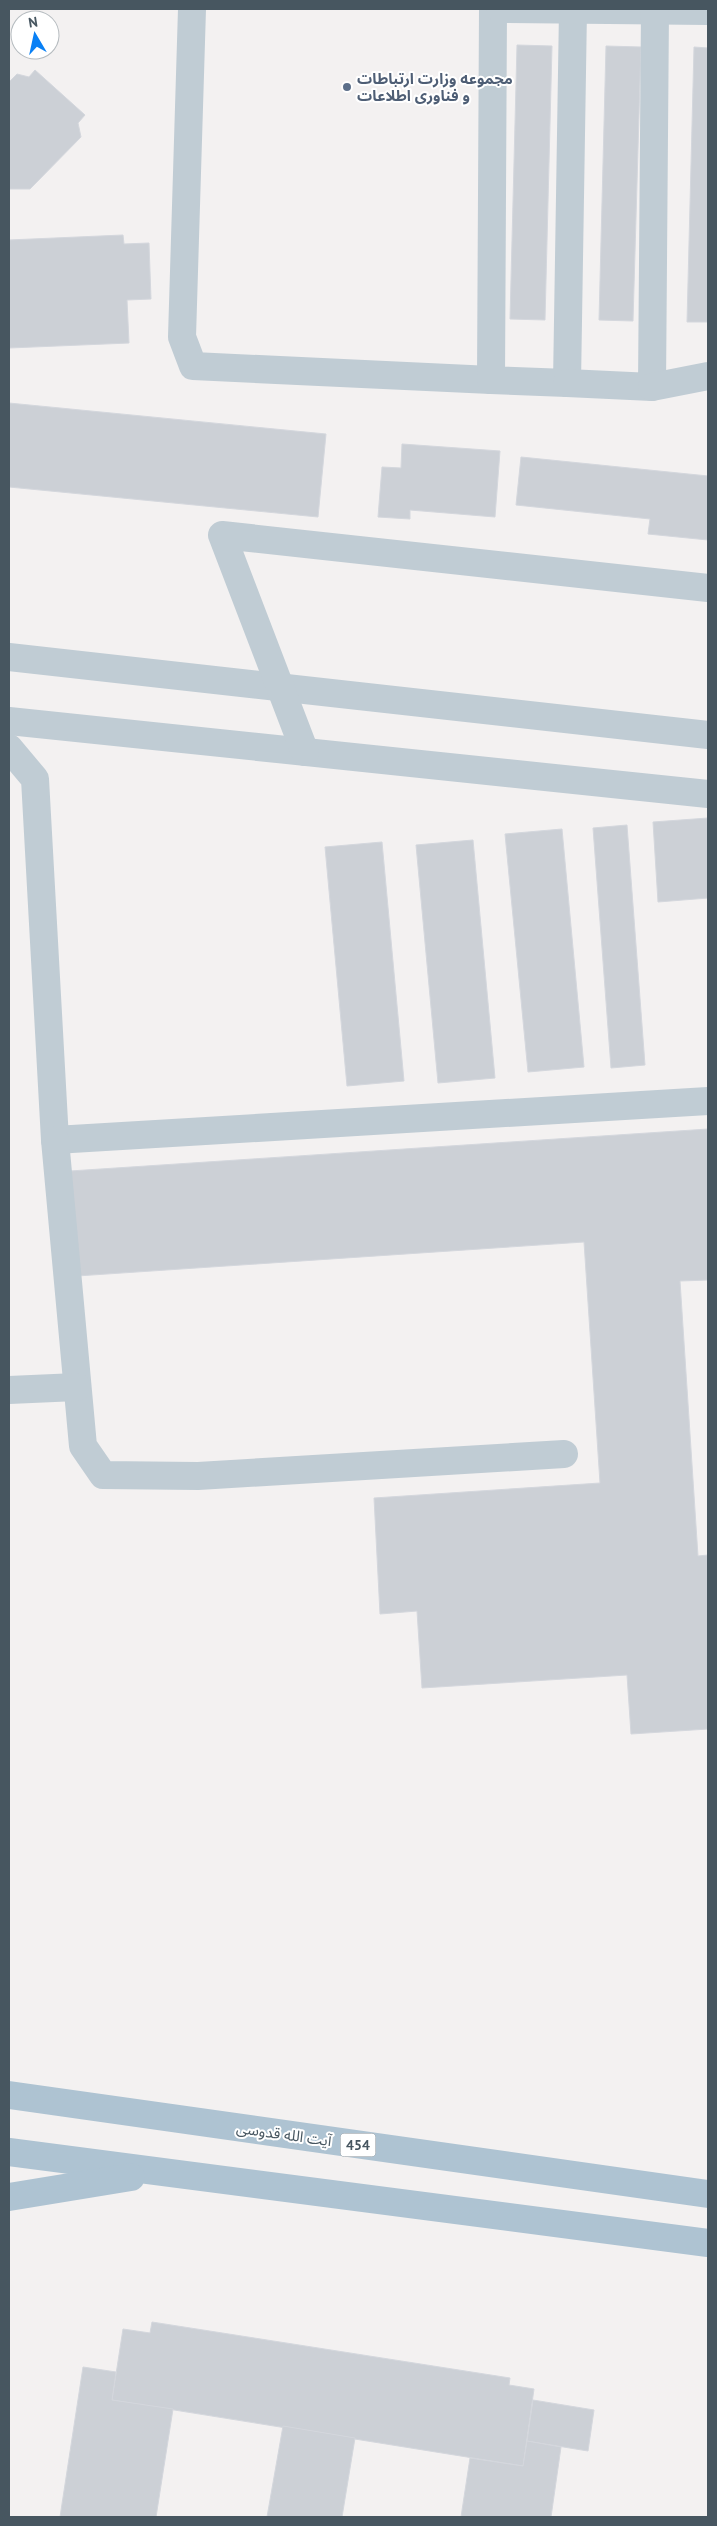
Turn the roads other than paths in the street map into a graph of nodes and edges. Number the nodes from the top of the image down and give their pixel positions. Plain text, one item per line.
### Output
1 (192, 9) edge
2 (493, 9) edge
3 (500, 9) edge
4 (573, 10) edge
5 (655, 10) junction
6 (708, 11) edge
7 (708, 376) edge
8 (491, 380) junction
9 (567, 383) junction
10 (652, 387) junction
11 (708, 588) edge
12 (9, 658) edge
13 (280, 687) junction
14 (9, 721) edge
15 (708, 735) edge
16 (9, 748) edge
17 (305, 752) junction
18 (708, 794) edge
19 (708, 1101) edge
20 (55, 1140) junction
21 (78, 1387) junction
22 (9, 1390) edge
23 (564, 1454) dead end
24 (9, 2094) edge
25 (9, 2152) edge
26 (164, 2173) junction
27 (708, 2194) edge
28 (9, 2197) edge
29 (708, 2244) edge

1 - 8 lane
2 - 8 lane
3 - 4 lane
4 - 5 lane
4 - 9 lane
5 - 6 lane
5 - 10 lane
7 - 10 lane
8 - 9 lane
9 - 10 lane
11 - 13 lane
12 - 13 lane
13 - 15 lane
13 - 17 lane
14 - 17 lane
16 - 20 lane
17 - 18 lane
19 - 20 lane
20 - 21 lane
21 - 22 lane
21 - 23 lane
24 - 27 main road, آیت الله قدوسی / 454
25 - 26 main road
26 - 28 main road
26 - 29 main road

